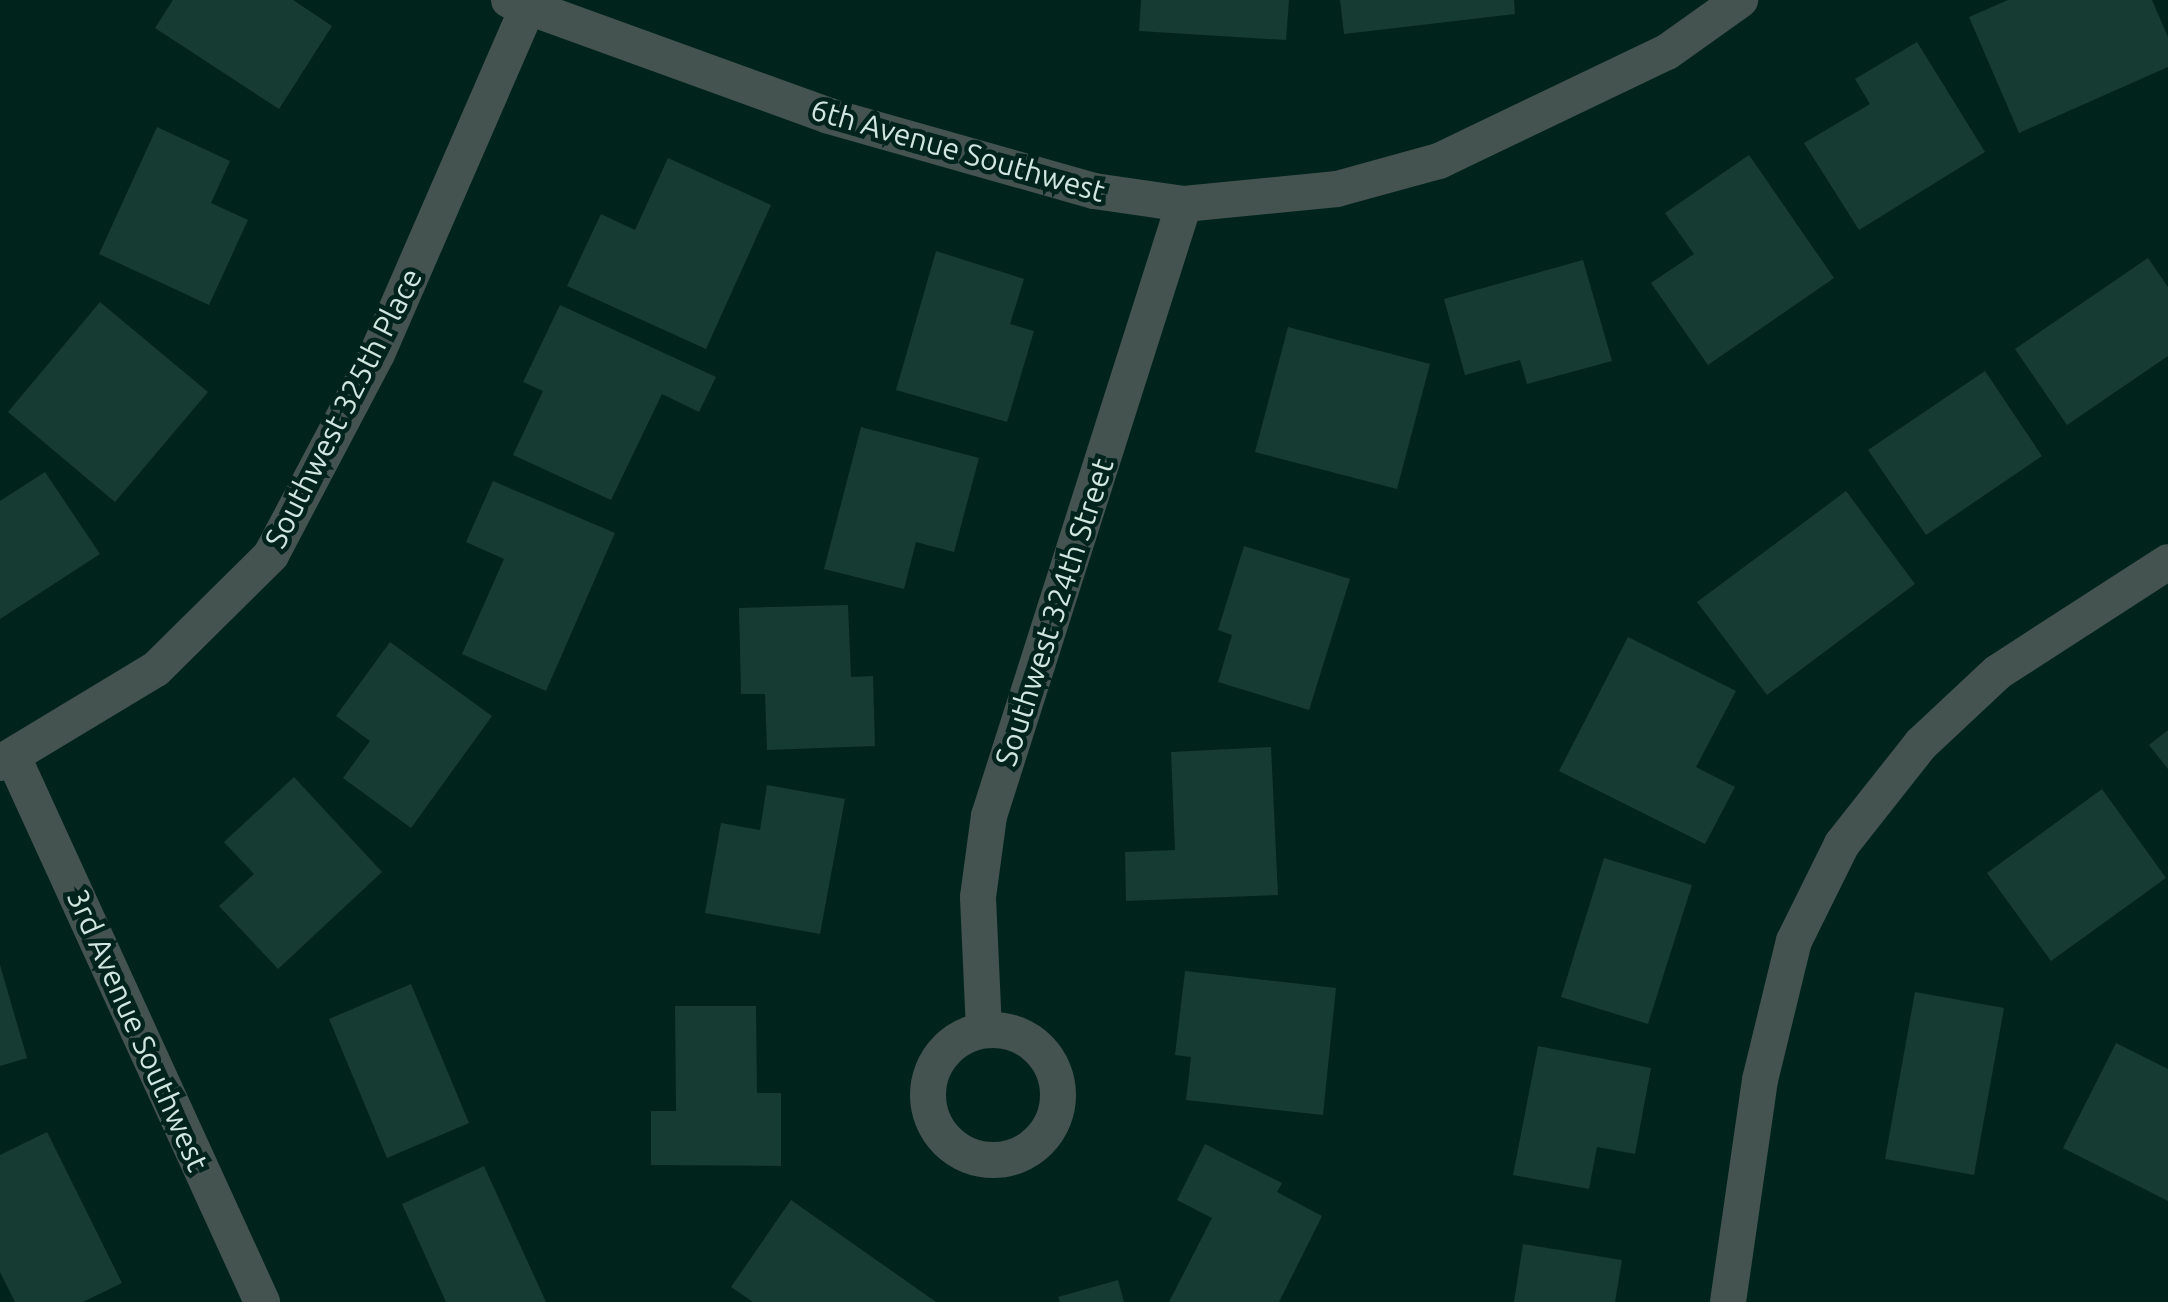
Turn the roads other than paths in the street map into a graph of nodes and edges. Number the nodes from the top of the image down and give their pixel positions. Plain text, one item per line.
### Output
1 (1739, 0) edge
2 (517, 6) edge
3 (1184, 204) junction
4 (2168, 562) edge
5 (7, 761) edge
6 (984, 1030) dead end
7 (262, 1302) edge
8 (1728, 1302) edge

1 - 3 street, 6th Avenue Southwest
2 - 3 street, 6th Avenue Southwest
2 - 5 street, Southwest 325th Place
3 - 6 street, Southwest 324th Street
4 - 8 street
5 - 7 street, 3rd Avenue Southwest

